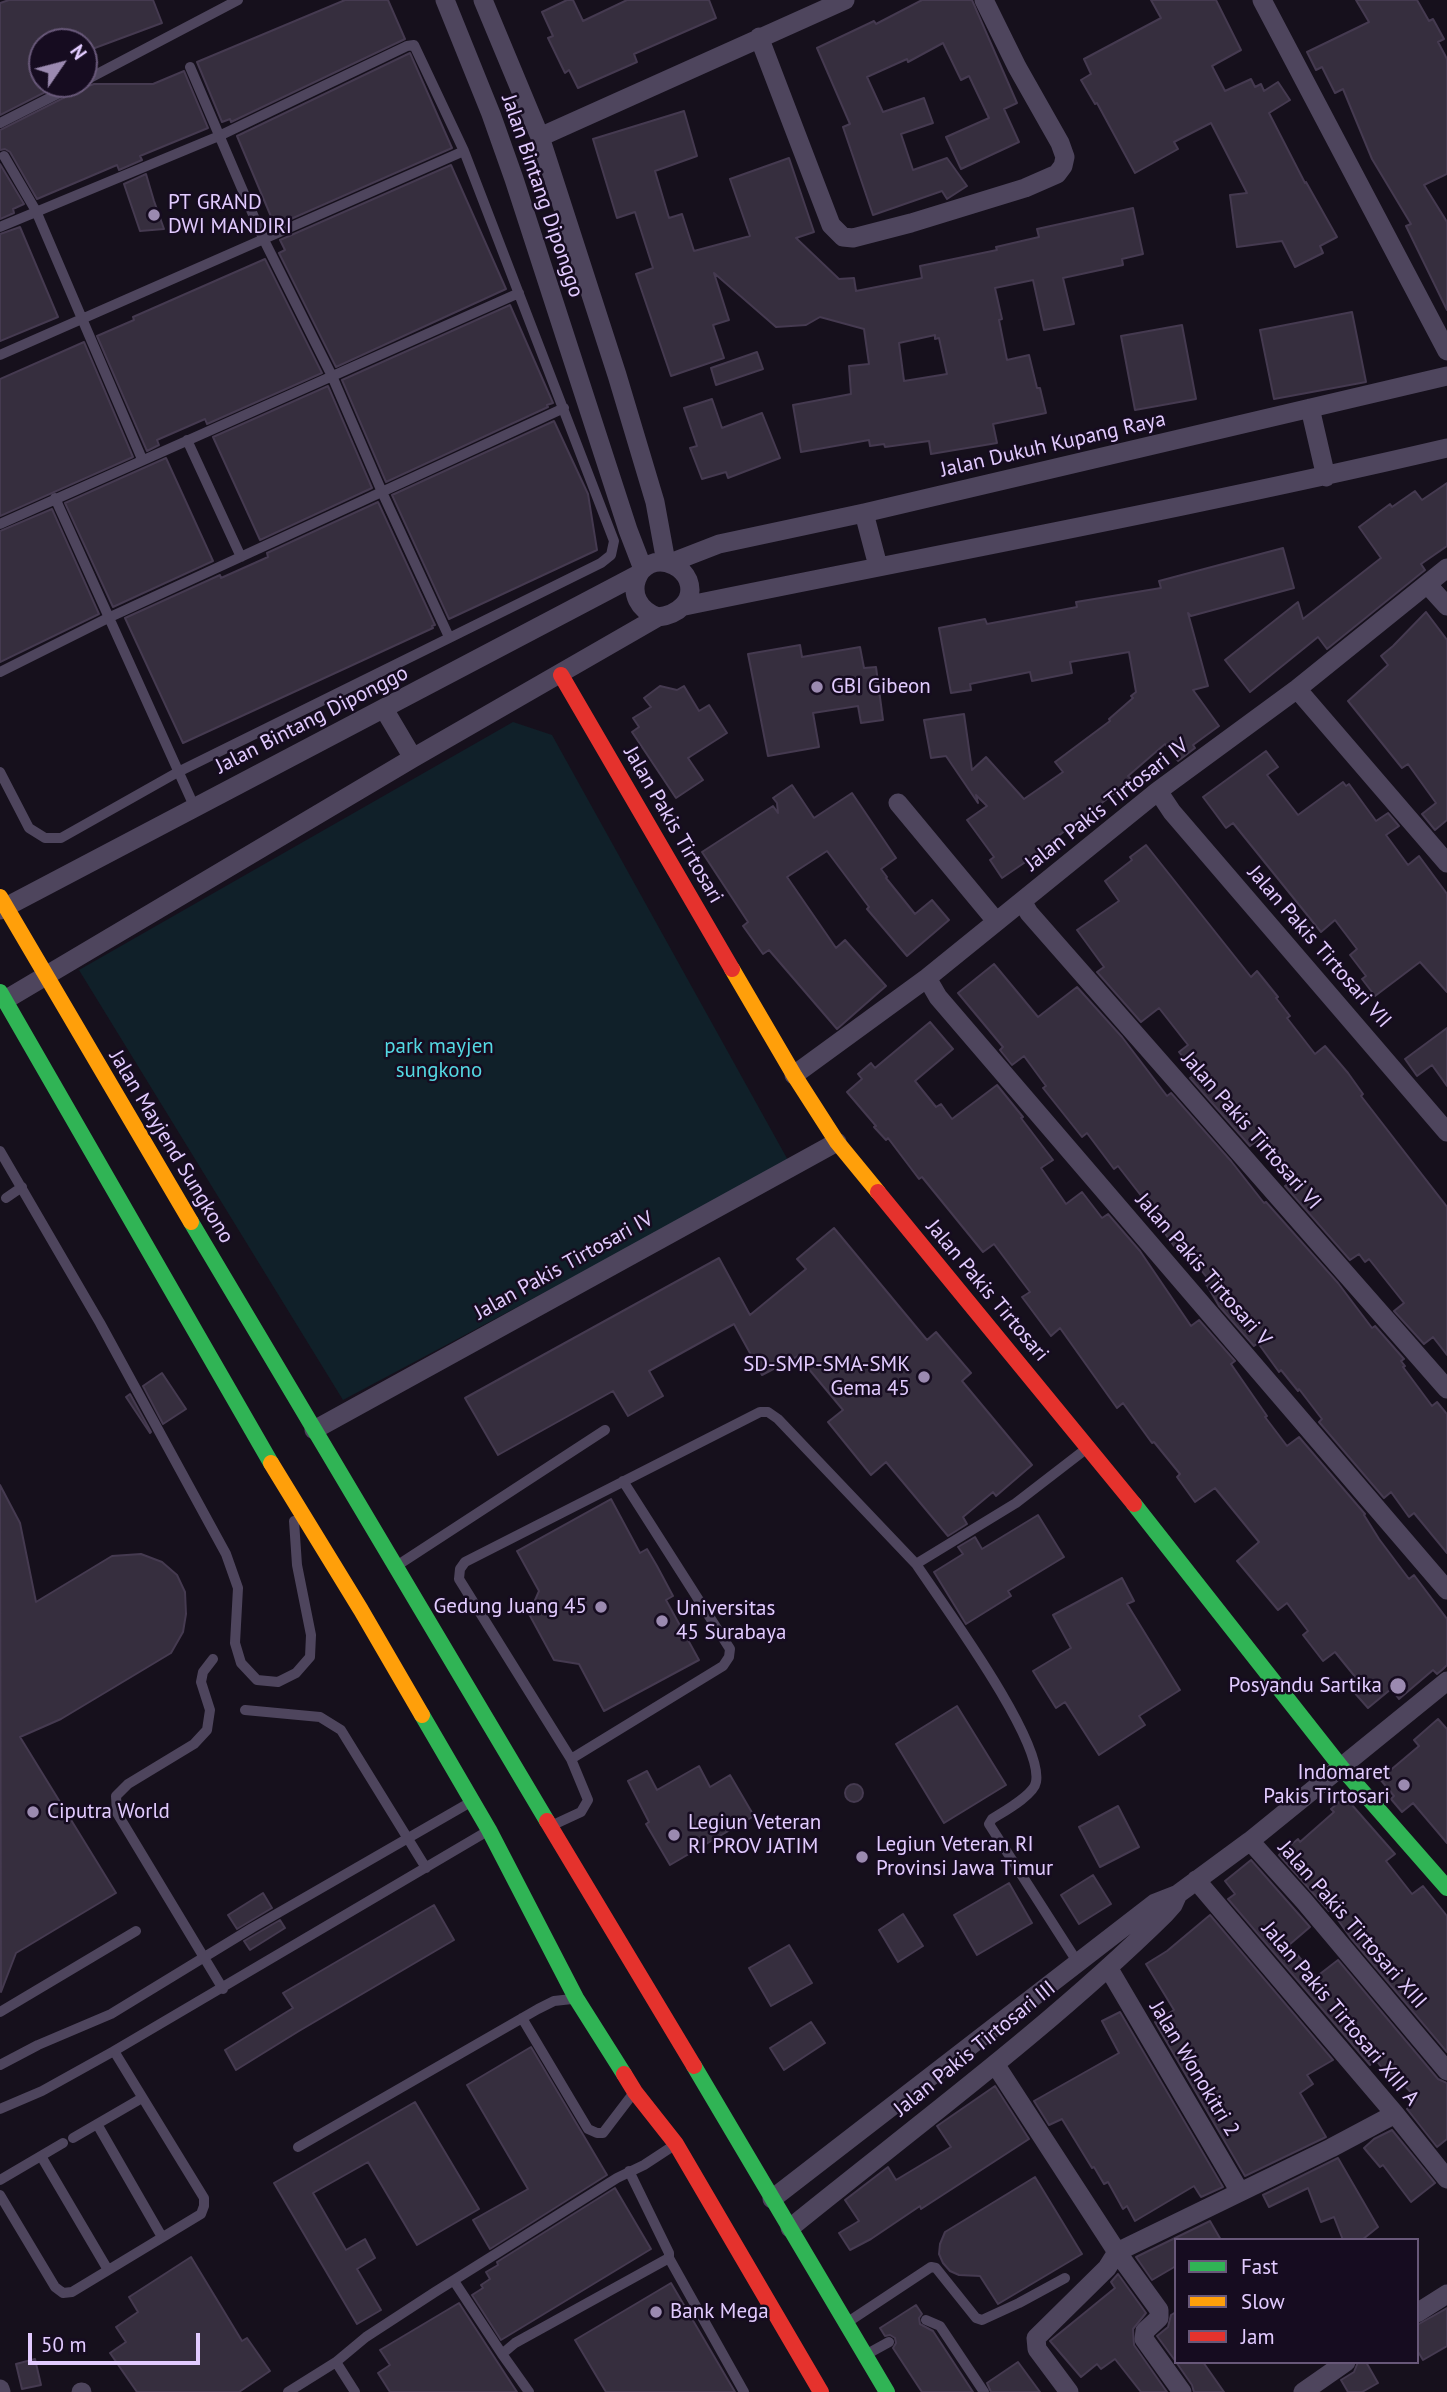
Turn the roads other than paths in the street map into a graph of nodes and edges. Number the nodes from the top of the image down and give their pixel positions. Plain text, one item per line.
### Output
1 (238, 0) edge
2 (445, 0) edge
3 (483, 0) edge
4 (845, 0) edge
5 (984, 0) edge
6 (1262, 0) edge
7 (759, 37) junction
8 (190, 67) dead end
9 (98, 73) edge
10 (49, 98) edge
11 (0, 123) edge
12 (219, 136) junction
13 (540, 138) junction
14 (464, 151) junction
15 (4, 156) dead end
16 (36, 211) junction
17 (0, 227) edge
18 (263, 238) junction
19 (519, 293) junction
20 (82, 319) junction
21 (1447, 351) edge
22 (0, 355) edge
23 (332, 376) junction
24 (1447, 376) edge
25 (565, 408) junction
26 (1310, 408) junction
27 (187, 440) junction
28 (1447, 448) edge
29 (142, 459) junction
30 (1326, 477) junction
31 (382, 492) junction
32 (54, 498) junction
33 (864, 513) junction
34 (0, 524) edge
35 (241, 557) junction
36 (668, 563) junction
37 (878, 566) junction
38 (1447, 568) edge
39 (641, 572) junction
40 (1427, 584) junction
41 (685, 606) junction
42 (1447, 606) edge
43 (659, 617) junction
44 (108, 618) junction
45 (449, 637) junction
46 (0, 673) edge
47 (561, 675) junction
48 (1297, 689) junction
49 (384, 709) junction
50 (413, 758) junction
51 (0, 772) edge
52 (178, 772) junction
53 (1158, 791) junction
54 (898, 803) dead end
55 (194, 806) junction
56 (1447, 863) edge
57 (1022, 901) junction
58 (2, 905) edge
59 (996, 921) junction
60 (45, 975) junction
61 (927, 978) junction
62 (2, 996) edge
63 (794, 1075) junction
64 (1447, 1132) edge
65 (836, 1142) junction
66 (0, 1151) edge
67 (22, 1187) junction
68 (6, 1198) dead end
69 (1447, 1389) edge
70 (314, 1430) junction
71 (605, 1430) dead end
72 (1089, 1447) junction
73 (623, 1481) junction
74 (292, 1500) junction
75 (916, 1564) junction
76 (394, 1567) junction
77 (1447, 1590) edge
78 (213, 1659) dead end
79 (1446, 1684) edge
80 (245, 1710) dead end
81 (571, 1759) junction
82 (1341, 1767) junction
83 (472, 1801) junction
84 (551, 1826) junction
85 (489, 1830) junction
86 (408, 1839) junction
87 (1250, 1841) junction
88 (426, 1868) junction
89 (1196, 1880) junction
90 (1447, 1888) edge
91 (1178, 1894) junction
92 (136, 1931) dead end
93 (204, 1958) junction
94 (1078, 1963) junction
95 (1109, 1969) junction
96 (222, 1989) junction
97 (576, 1998) junction
98 (0, 2012) edge
99 (522, 2018) junction
100 (114, 2051) junction
101 (995, 2064) junction
102 (0, 2065) edge
103 (1447, 2071) edge
104 (635, 2092) junction
105 (142, 2098) junction
106 (0, 2109) edge
107 (1395, 2114) junction
108 (97, 2124) junction
109 (676, 2144) junction
110 (298, 2147) dead end
111 (41, 2156) junction
112 (629, 2171) junction
113 (810, 2171) junction
114 (1447, 2179) edge
115 (0, 2180) edge
116 (1240, 2192) junction
117 (0, 2195) edge
118 (829, 2196) junction
119 (772, 2199) junction
120 (790, 2228) junction
121 (162, 2237) junction
122 (1117, 2252) junction
123 (669, 2258) junction
124 (108, 2270) junction
125 (1065, 2278) dead end
126 (454, 2281) junction
127 (1447, 2294) edge
128 (1419, 2312) edge
129 (926, 2320) dead end
130 (847, 2323) junction
131 (889, 2342) dead end
132 (502, 2354) junction
133 (866, 2355) junction
134 (336, 2362) junction
135 (1343, 2364) edge
136 (1307, 2391) edge
137 (288, 2392) edge
138 (355, 2392) edge
139 (529, 2392) edge
140 (744, 2392) edge
141 (821, 2392) edge
142 (887, 2392) edge
143 (984, 2392) edge
144 (1069, 2392) edge
145 (1182, 2392) edge

1 - 9 lane
2 - 39 street, Jalan Bintang Diponggo
3 - 13 street, Jalan Bintang Diponggo
4 - 7 street
5 - 7 street
6 - 21 street
7 - 13 street
8 - 12 lane
10 - 11 lane
12 - 14 lane
12 - 16 lane
12 - 18 lane
13 - 36 street, Jalan Bintang Diponggo
14 - 18 lane
14 - 19 lane
15 - 16 lane
16 - 17 lane
16 - 20 lane
18 - 20 lane
18 - 23 lane
19 - 23 lane
19 - 25 lane
20 - 22 lane
20 - 29 lane
23 - 27 lane
23 - 31 lane
24 - 26 street, Jalan Dukuh Kupang Raya
25 - 31 lane
25 - 45 lane
26 - 30 street
26 - 33 street, Jalan Dukuh Kupang Raya
27 - 29 lane
27 - 35 lane
28 - 30 street
29 - 32 lane
30 - 37 street
31 - 35 lane
31 - 45 lane
32 - 34 lane
32 - 44 lane
33 - 36 street, Jalan Dukuh Kupang Raya
33 - 37 street
35 - 44 lane
36 - 39 street
36 - 41 street
37 - 41 street
38 - 40 street, Jalan Pakis Tirtosari IV
39 - 43 street
39 - 49 street, Jalan Bintang Diponggo
40 - 42 street
40 - 48 street, Jalan Pakis Tirtosari IV
41 - 43 street
43 - 47 street
44 - 46 lane
44 - 52 lane
45 - 52 lane
47 - 50 street
47 - 63 main road, Jalan Pakis Tirtosari
48 - 53 street, Jalan Pakis Tirtosari IV
48 - 56 street
49 - 50 street
49 - 55 street, Jalan Bintang Diponggo
50 - 60 street
51 - 52 lane
52 - 55 lane
53 - 57 street, Jalan Pakis Tirtosari IV
53 - 64 street, Jalan Pakis Tirtosari VII
54 - 59 street
55 - 58 street, Jalan Bintang Diponggo
57 - 59 street, Jalan Pakis Tirtosari IV
57 - 69 street, Jalan Pakis Tirtosari VI
58 - 60 main road, Jalan Mayjend Sungkono
59 - 61 street, Jalan Pakis Tirtosari IV
60 - 62 street
60 - 70 main road, Jalan Mayjend Sungkono
61 - 63 street, Jalan Pakis Tirtosari IV
61 - 77 street, Jalan Pakis Tirtosari V
62 - 74 main road
63 - 65 main road, Jalan Pakis Tirtosari
65 - 70 street, Jalan Pakis Tirtosari IV
65 - 72 main road, Jalan Pakis Tirtosari
66 - 67 lane
67 - 68 lane
67 - 74 lane
70 - 76 main road, Jalan Mayjend Sungkono
71 - 76 lane
72 - 75 lane
72 - 82 main road, Jalan Pakis Tirtosari
73 - 75 lane
73 - 81 lane
73 - 81 lane
74 - 83 main road
75 - 94 lane
76 - 84 main road, Jalan Mayjend Sungkono
78 - 93 lane
79 - 82 street, Jalan Pakis Tirtosari III
80 - 86 lane
81 - 84 lane
82 - 87 street, Jalan Pakis Tirtosari III
82 - 90 main road, Jalan Pakis Tirtosari
83 - 85 main road
83 - 86 lane
84 - 119 main road, Jalan Mayjend Sungkono
85 - 88 lane
85 - 97 main road
86 - 88 lane
86 - 93 lane
87 - 89 street, Jalan Pakis Tirtosari III
87 - 103 street, Jalan Pakis Tirtosari XIII
88 - 96 lane
89 - 91 street, Jalan Pakis Tirtosari III
89 - 107 street, Jalan Pakis Tirtosari XIII A
91 - 94 street, Jalan Pakis Tirtosari III
91 - 95 street, Jalan Pakis Tirtosari III
92 - 98 lane
93 - 96 lane
93 - 102 lane
94 - 113 street, Jalan Pakis Tirtosari III
95 - 101 street, Jalan Pakis Tirtosari III
95 - 116 street, Jalan Wonokitri 2
96 - 100 lane
97 - 99 lane
97 - 104 main road
99 - 104 lane
99 - 110 lane
100 - 105 lane
100 - 106 lane
101 - 118 street, Jalan Pakis Tirtosari III
101 - 122 street
104 - 109 main road
105 - 108 lane
105 - 121 lane
107 - 114 street, Jalan Pakis Tirtosari XIII A
107 - 116 street
108 - 111 lane
108 - 121 lane
109 - 112 lane
109 - 141 main road
111 - 115 lane
111 - 124 lane
112 - 123 lane
112 - 126 lane
113 - 118 street
113 - 119 street, Jalan Pakis Tirtosari III
116 - 122 street
117 - 124 lane
118 - 120 street, Jalan Pakis Tirtosari III
119 - 120 main road, Jalan Mayjend Sungkono
120 - 130 main road, Jalan Mayjend Sungkono
121 - 124 lane
122 - 144 street
122 - 145 street
123 - 132 lane
123 - 140 lane
125 - 130 lane
126 - 132 lane
126 - 134 lane
127 - 128 street
129 - 143 lane
130 - 133 main road, Jalan Mayjend Sungkono
131 - 133 lane
132 - 139 lane
133 - 142 main road, Jalan Mayjend Sungkono
134 - 137 lane
134 - 138 lane
135 - 136 street

